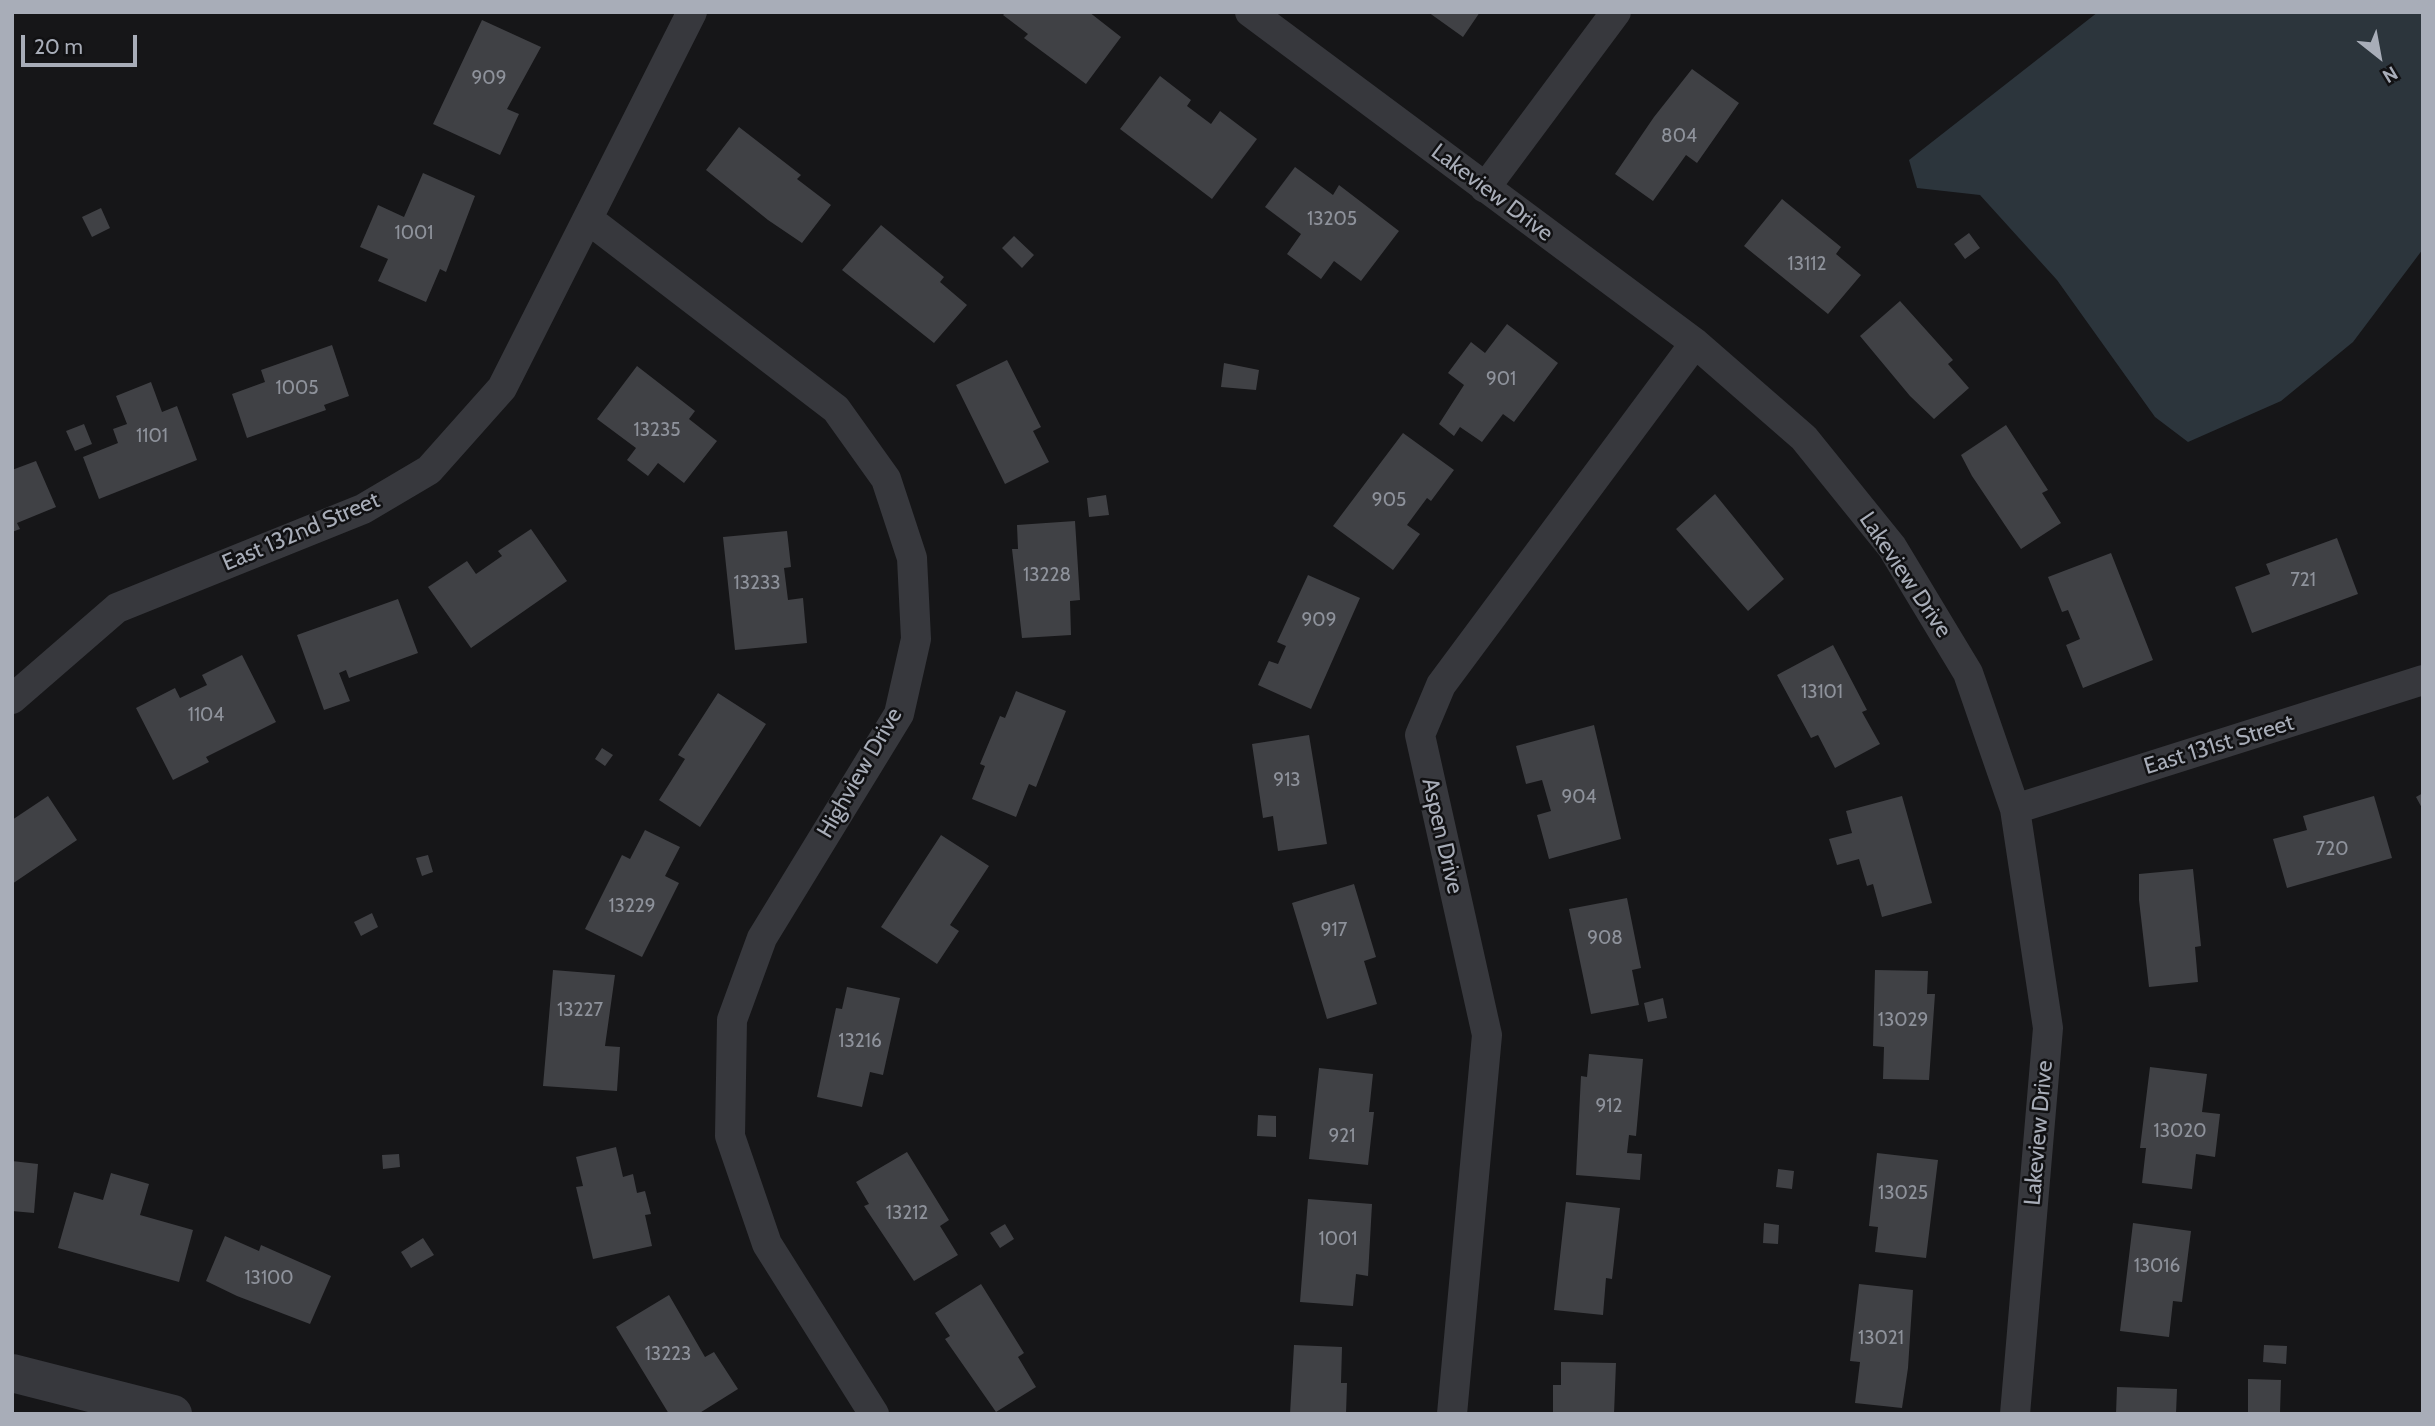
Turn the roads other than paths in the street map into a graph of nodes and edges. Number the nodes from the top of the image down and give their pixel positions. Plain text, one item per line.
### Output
1 (692, 12) edge
2 (1250, 12) edge
3 (1616, 12) edge
4 (1485, 188) junction
5 (587, 219) junction
6 (1695, 343) junction
7 (2423, 680) edge
8 (12, 699) edge
9 (2015, 809) junction
10 (12, 1373) edge
11 (173, 1414) edge
12 (874, 1414) edge
13 (1452, 1414) edge
14 (2015, 1414) edge

1 - 5 street, East 132nd Street
2 - 4 street, Lakeview Drive
3 - 4 street
4 - 6 street, Lakeview Drive
5 - 8 street, East 132nd Street
5 - 12 street, Highview Drive
6 - 9 street, Lakeview Drive
6 - 13 street, Aspen Drive
7 - 9 street, East 131st Street
9 - 14 street, Lakeview Drive
10 - 11 street

